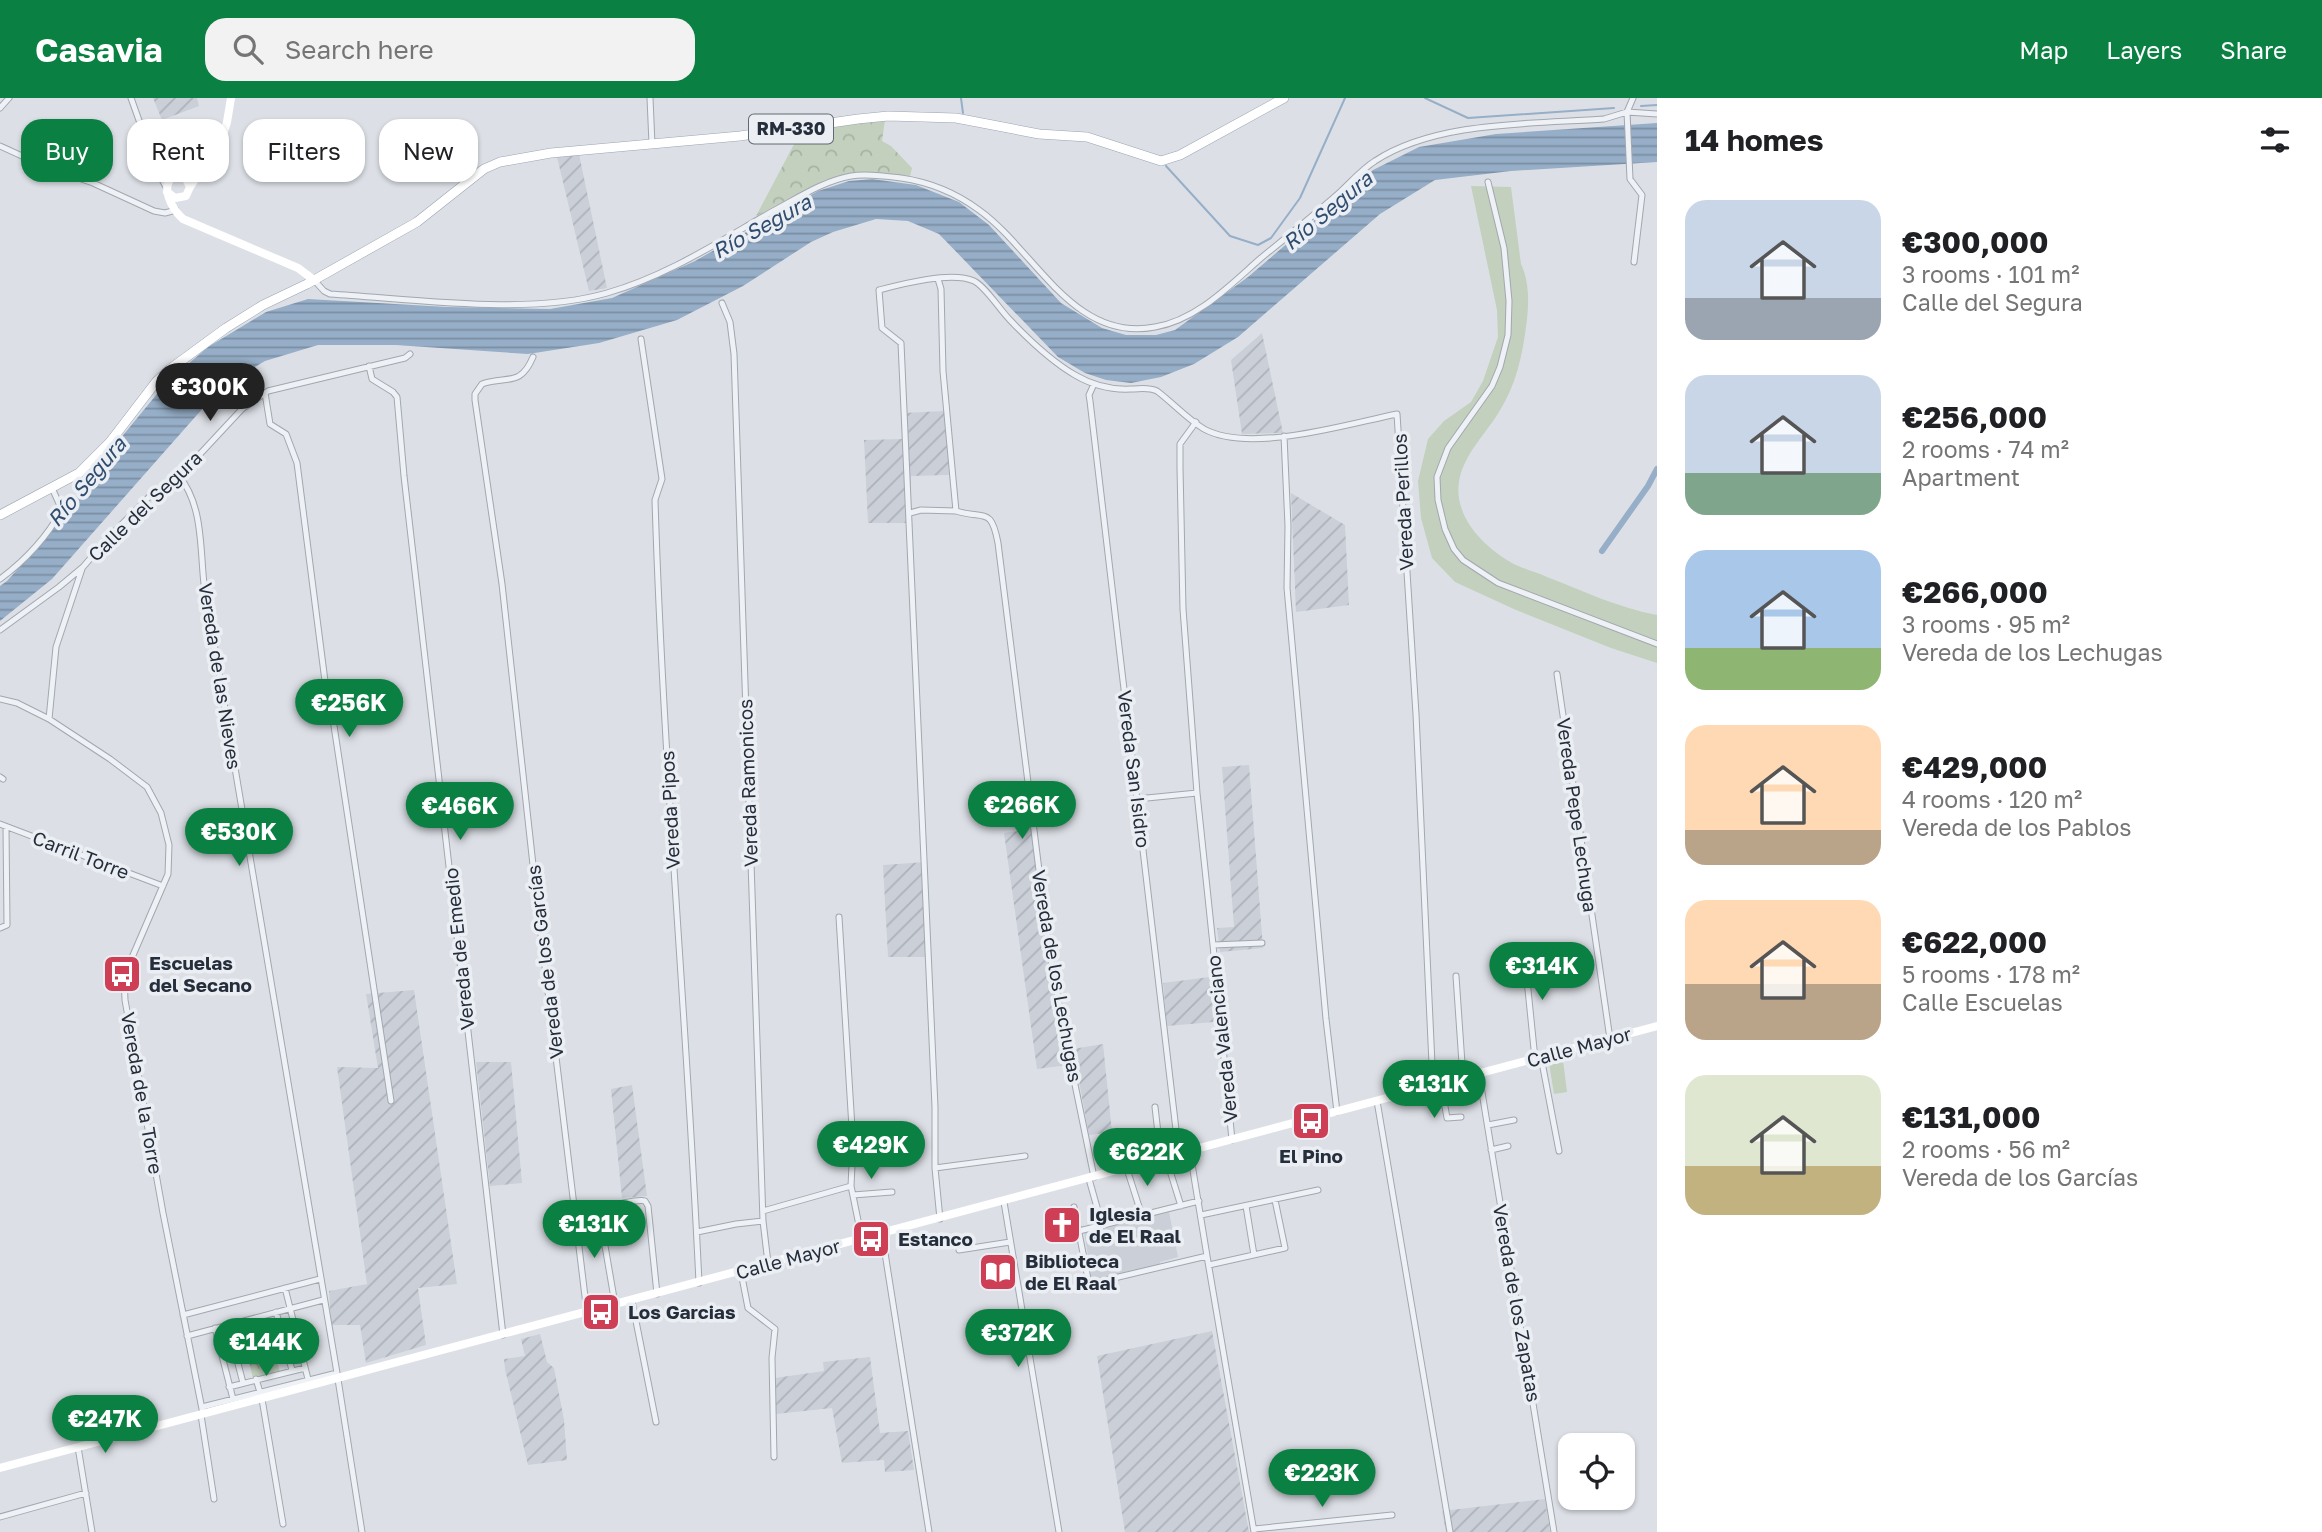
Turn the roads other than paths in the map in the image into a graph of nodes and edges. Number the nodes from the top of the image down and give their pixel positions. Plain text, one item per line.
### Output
1 (9, 98) edge
2 (131, 98) edge
3 (231, 98) edge
4 (650, 98) edge
5 (1284, 98) edge
6 (1633, 98) edge
7 (0, 108) edge
8 (1627, 112) junction
9 (1657, 114) edge
10 (138, 119) edge
11 (228, 119) edge
12 (652, 144) junction
13 (0, 146) edge
14 (163, 182) edge
15 (169, 182) edge
16 (189, 182) edge
17 (193, 182) edge
18 (1488, 182) dead end
19 (190, 187) junction
20 (168, 192) junction
21 (182, 198) junction
22 (176, 210) junction
23 (154, 211) junction
24 (1634, 262) dead end
25 (938, 279) junction
26 (314, 280) junction
27 (722, 303) dead end
28 (641, 338) dead end
29 (410, 354) dead end
30 (533, 357) dead end
31 (369, 366) junction
32 (1094, 384) junction
33 (265, 393) junction
34 (1196, 422) junction
35 (1284, 436) junction
36 (179, 476) junction
37 (52, 488) junction
38 (956, 511) junction
39 (910, 513) junction
40 (0, 515) edge
41 (83, 567) junction
42 (0, 579) edge
43 (0, 630) edge
44 (1657, 644) edge
45 (1558, 674) dead end
46 (0, 699) edge
47 (49, 719) junction
48 (1198, 793) junction
49 (1137, 799) junction
50 (3, 826) edge
51 (163, 886) junction
52 (839, 917) dead end
53 (0, 928) edge
54 (1262, 943) dead end
55 (1213, 944) junction
56 (1550, 946) dead end
57 (1456, 976) dead end
58 (1657, 1026) edge
59 (1610, 1038) junction
60 (1538, 1058) junction
61 (1479, 1074) junction
62 (1463, 1078) junction
63 (1437, 1085) junction
64 (391, 1101) dead end
65 (1377, 1101) junction
66 (1155, 1107) dead end
67 (1337, 1112) junction
68 (1461, 1117) dead end
69 (1514, 1120) dead end
70 (1488, 1125) junction
71 (1115, 1137) dead end
72 (1232, 1140) junction
73 (1508, 1146) dead end
74 (1491, 1150) junction
75 (1559, 1151) dead end
76 (1190, 1152) junction
77 (1180, 1155) junction
78 (1025, 1156) dead end
79 (1164, 1159) junction
80 (934, 1168) junction
81 (1125, 1169) junction
82 (1092, 1178) junction
83 (851, 1186) junction
84 (1318, 1190) dead end
85 (892, 1192) dead end
86 (853, 1195) junction
87 (1275, 1200) junction
88 (1199, 1201) junction
89 (1004, 1202) junction
90 (1181, 1206) junction
91 (1246, 1206) junction
92 (1074, 1207) dead end
93 (599, 1211) junction
94 (763, 1211) junction
95 (575, 1215) junction
96 (1201, 1215) junction
97 (1142, 1216) junction
98 (940, 1219) junction
99 (763, 1221) junction
100 (1102, 1225) junction
101 (1079, 1231) junction
102 (697, 1232) junction
103 (882, 1234) junction
104 (862, 1240) junction
105 (1010, 1242) junction
106 (959, 1250) dead end
107 (1254, 1255) junction
108 (1207, 1256) junction
109 (769, 1264) junction
110 (1209, 1265) junction
111 (741, 1272) junction
112 (320, 1279) junction
113 (699, 1283) junction
114 (285, 1288) junction
115 (657, 1294) junction
116 (323, 1300) junction
117 (632, 1301) junction
118 (615, 1305) junction
119 (290, 1308) junction
120 (276, 1312) junction
121 (587, 1312) junction
122 (183, 1315) junction
123 (279, 1324) junction
124 (228, 1325) junction
125 (215, 1328) junction
126 (231, 1335) junction
127 (282, 1335) junction
128 (503, 1335) junction
129 (187, 1336) junction
130 (234, 1347) junction
131 (305, 1368) junction
132 (292, 1370) junction
133 (275, 1375) junction
134 (337, 1376) junction
135 (256, 1379) junction
136 (243, 1383) junction
137 (309, 1383) junction
138 (229, 1387) junction
139 (280, 1391) junction
140 (261, 1396) junction
141 (234, 1403) junction
142 (202, 1412) junction
143 (656, 1422) dead end
144 (78, 1447) junction
145 (774, 1457) dead end
146 (1, 1465) edge
147 (86, 1493) junction
148 (214, 1499) dead end
149 (1392, 1515) dead end
150 (0, 1517) edge
151 (283, 1524) dead end
152 (1254, 1530) edge
153 (92, 1532) edge
154 (362, 1532) edge
155 (929, 1532) edge
156 (1059, 1532) edge
157 (1450, 1532) edge
158 (1554, 1532) edge

1 - 7 street
2 - 10 street
3 - 11 main road
4 - 12 street
5 - 12 main road, RM-330
6 - 8 street
8 - 9 street
8 - 24 street
8 - 26 street
12 - 26 main road, RM-330
13 - 23 street
14 - 20 street
15 - 20 main road
16 - 19 main road
17 - 19 main road
18 - 44 street
19 - 21 main road
20 - 21 main road
20 - 22 main road
20 - 23 street
21 - 22 main road
22 - 23 street
22 - 26 main road
25 - 32 street, Vereda Perillos
25 - 38 street
25 - 39 street
26 - 37 main road, RM-330
27 - 94 street, Vereda Ramonicos
28 - 102 street, Vereda Pipos
29 - 31 street, Calle del Segura
30 - 95 street, Vereda de los Garcías
31 - 33 street, Calle del Segura
31 - 128 street, Vereda de Emedio
32 - 34 street, Vereda Perillos
32 - 49 street, Vereda San Isidro
33 - 36 street, Calle del Segura
33 - 64 street
34 - 35 street, Vereda Perillos
34 - 48 street
35 - 63 street, Vereda Perillos
35 - 67 street
36 - 41 street, Calle del Segura
36 - 112 street, Vereda de las Nieves
37 - 40 main road, RM-330
37 - 42 street
38 - 39 street
38 - 82 street, Vereda de los Lechugas
39 - 80 street
41 - 43 street, Calle del Segura
41 - 47 street
45 - 59 street, Vereda Pepe Lechuga
46 - 47 street, Vereda de la Torre
47 - 51 street, Vereda de la Torre
48 - 49 street
48 - 55 street
49 - 77 street, Vereda San Isidro
50 - 51 street, Carril Torre
50 - 53 street
51 - 122 street, Vereda de la Torre
52 - 83 street
54 - 55 street, Vereda Valenciano
55 - 72 street, Vereda Valenciano
56 - 60 street
57 - 62 street
58 - 59 main road, Calle Mayor
59 - 60 main road, Calle Mayor
60 - 61 main road, Calle Mayor
60 - 75 street
61 - 62 main road, Calle Mayor
61 - 70 street, Vereda de los Zapatas
62 - 63 main road, Calle Mayor
63 - 65 main road, Calle Mayor
63 - 68 street
65 - 67 main road, Calle Mayor
65 - 157 street
66 - 79 street
67 - 72 main road, Calle Mayor
69 - 70 street
70 - 74 street, Vereda de los Zapatas
71 - 81 street
72 - 76 main road, Calle Mayor
73 - 74 street
74 - 158 street, Vereda de los Zapatas
76 - 77 main road, Calle Mayor
76 - 88 street
77 - 79 main road, Calle Mayor
78 - 80 street
79 - 81 main road, Calle Mayor
79 - 90 street
80 - 98 street
81 - 82 main road, Calle Mayor
81 - 97 street
82 - 89 main road, Calle Mayor
82 - 100 street
83 - 86 street
83 - 94 street
84 - 87 street
85 - 86 street
86 - 104 street
87 - 91 street
87 - 107 street
88 - 90 street
88 - 96 street
89 - 98 main road, Calle Mayor
89 - 105 street
90 - 97 street
91 - 96 street
91 - 107 street
92 - 101 street
93 - 95 street
93 - 115 street
93 - 118 street
94 - 99 street, Vereda Ramonicos
95 - 121 street, Vereda de los Garcías
96 - 108 street
97 - 100 street
98 - 103 main road, Calle Mayor
99 - 102 street
99 - 109 street, Vereda Ramonicos
100 - 101 street
101 - 108 street
102 - 113 street, Vereda Pipos
103 - 104 main road, Calle Mayor
103 - 155 street
104 - 109 main road, Calle Mayor
105 - 106 street
105 - 156 street
107 - 110 street
108 - 110 street
109 - 111 main road, Calle Mayor
110 - 152 street
111 - 113 main road, Calle Mayor
111 - 145 street
112 - 114 street
112 - 116 street, Vereda de las Nieves
113 - 115 main road, Calle Mayor
114 - 119 street
114 - 122 street
115 - 117 main road, Calle Mayor
116 - 119 street
116 - 134 street, Vereda de las Nieves
117 - 118 main road, Calle Mayor
117 - 143 street
118 - 121 main road, Calle Mayor
119 - 120 street
119 - 131 street
120 - 123 street
120 - 124 street
121 - 128 main road, Calle Mayor
122 - 129 street, Vereda de la Torre
123 - 126 street
123 - 127 street
124 - 125 street
124 - 126 street
125 - 129 street
125 - 138 street
126 - 130 street
127 - 130 street
127 - 132 street
128 - 134 main road, Calle Mayor
129 - 142 street, Vereda de la Torre
130 - 136 street
131 - 132 street
131 - 137 street
132 - 133 street
133 - 135 street
133 - 139 street
134 - 137 main road, Calle Mayor
134 - 154 street, Vereda de las Nieves
135 - 136 street
135 - 140 street
136 - 138 street
137 - 139 main road, Calle Mayor
138 - 141 street
139 - 140 main road, Calle Mayor
140 - 141 main road, Calle Mayor
140 - 151 street
141 - 142 main road, Calle Mayor
142 - 144 main road, Calle Mayor
142 - 148 street, Vereda de la Torre
144 - 146 main road, Calle Mayor
144 - 147 street
147 - 150 street
147 - 153 street
149 - 152 street

